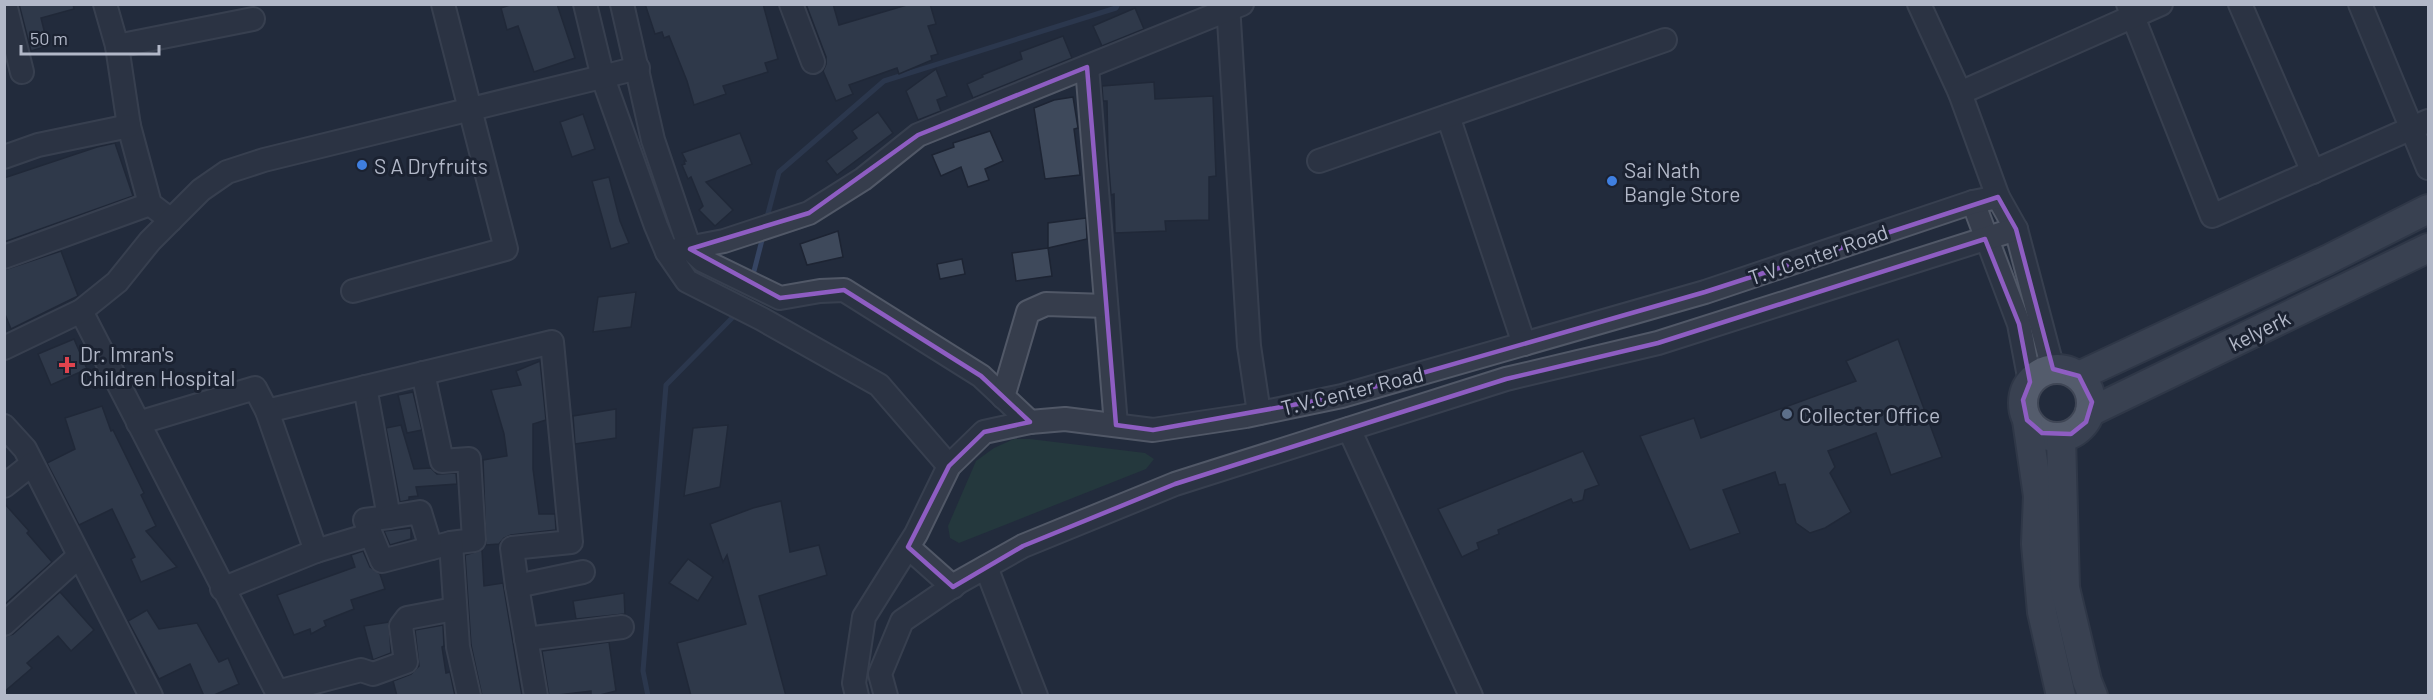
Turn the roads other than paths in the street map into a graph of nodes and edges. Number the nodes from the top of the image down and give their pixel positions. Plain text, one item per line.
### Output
1 (5, 4) edge
2 (105, 4) edge
3 (443, 4) edge
4 (585, 4) edge
5 (622, 4) edge
6 (791, 4) edge
7 (1919, 4) edge
8 (2161, 4) edge
9 (2240, 4) edge
10 (2360, 4) edge
11 (1233, 6) edge
12 (2131, 11) edge
13 (253, 19) dead end
14 (1665, 40) dead end
15 (117, 46) junction
16 (813, 62) dead end
17 (1087, 67) junction
18 (638, 68) junction
19 (22, 72) dead end
20 (603, 78) junction
21 (1960, 93) junction
22 (470, 110) junction
23 (1448, 116) junction
24 (2420, 125) edge
25 (129, 126) junction
26 (4, 157) edge
27 (1320, 161) dead end
28 (2428, 168) edge
29 (2313, 172) junction
30 (1998, 197) junction
31 (1972, 202) junction
32 (150, 204) junction
33 (2428, 209) edge
34 (171, 220) junction
35 (2016, 229) junction
36 (1985, 239) junction
37 (2428, 248) edge
38 (667, 252) junction
39 (696, 254) junction
40 (4, 257) edge
41 (353, 291) dead end
42 (1106, 306) junction
43 (81, 311) junction
44 (1593, 324) junction
45 (6, 344) edge
46 (1524, 344) junction
47 (1601, 357) junction
48 (423, 373) junction
49 (2054, 376) junction
50 (365, 387) junction
51 (1003, 397) junction
52 (1309, 403) junction
53 (267, 411) junction
54 (2090, 412) junction
55 (1259, 413) junction
56 (2027, 420) junction
57 (1030, 422) junction
58 (138, 423) junction
59 (1116, 425) junction
60 (4, 426) edge
61 (1349, 429) junction
62 (2061, 437) junction
63 (1322, 438) junction
64 (32, 464) junction
65 (949, 466) junction
66 (4, 486) edge
67 (389, 517) junction
68 (369, 535) junction
69 (441, 546) junction
70 (908, 547) junction
71 (315, 551) junction
72 (79, 556) junction
73 (986, 567) junction
74 (583, 572) dead end
75 (517, 586) junction
76 (953, 587) junction
77 (222, 589) junction
78 (454, 609) junction
79 (4, 624) edge
80 (622, 627) dead end
81 (526, 639) junction
82 (278, 694) edge
83 (151, 696) edge
84 (469, 696) edge
85 (536, 696) edge
86 (856, 696) edge
87 (886, 696) edge
88 (1036, 696) edge
89 (1471, 696) edge
90 (2061, 696) edge
91 (2093, 696) edge

1 - 19 street
2 - 15 street
3 - 22 street
4 - 20 street
5 - 18 street
6 - 16 street
7 - 21 street
8 - 12 street
9 - 29 street
10 - 24 street
11 - 17 street
11 - 55 street
12 - 21 street
12 - 29 street
13 - 15 street
14 - 23 street
15 - 25 street
17 - 39 street
17 - 42 street
18 - 20 street
18 - 39 street
20 - 22 street
20 - 38 street
21 - 30 street
22 - 34 street
22 - 41 street
23 - 27 street
23 - 46 street
24 - 28 street
24 - 29 street
25 - 26 street
25 - 32 street
30 - 31 street, T.V.Center Road
30 - 35 street
31 - 36 street
31 - 44 street, T.V.Center Road
32 - 34 street
32 - 40 street
33 - 49 main road
34 - 43 street
35 - 36 street, T.V.Center Road
35 - 49 street
36 - 47 street, T.V.Center Road
36 - 49 street
37 - 54 main road, kelyerk
38 - 39 street
38 - 65 street
39 - 51 street
42 - 51 street
42 - 59 street
43 - 45 street
43 - 58 street
44 - 46 street, T.V.Center Road
44 - 47 street
46 - 52 street, T.V.Center Road
47 - 61 street, T.V.Center Road
48 - 50 street
48 - 69 street
48 - 75 street
49 - 54 main road
49 - 56 main road
50 - 53 street
50 - 67 street
51 - 57 street
52 - 55 street, T.V.Center Road
52 - 63 street
53 - 58 street
53 - 71 street
54 - 62 main road
55 - 59 street, T.V.Center Road
56 - 62 main road
56 - 90 main road
57 - 59 street, T.V.Center Road
57 - 65 street, T.V.Center Road
58 - 77 street
60 - 64 street
61 - 63 street, T.V.Center Road
61 - 89 street
62 - 91 main road
63 - 73 street, T.V.Center Road
64 - 66 street
64 - 72 street
65 - 70 street, T.V.Center Road
67 - 68 street
67 - 69 street
68 - 69 street
68 - 71 street
69 - 78 street
70 - 76 street
70 - 86 street, T.V.Center Road
71 - 77 street
72 - 79 street
72 - 83 street
73 - 76 street, T.V.Center Road
73 - 88 street
74 - 75 street
75 - 81 street
76 - 87 street, T.V.Center Road
77 - 82 street
78 - 82 street
78 - 84 street
80 - 81 street
81 - 85 street

